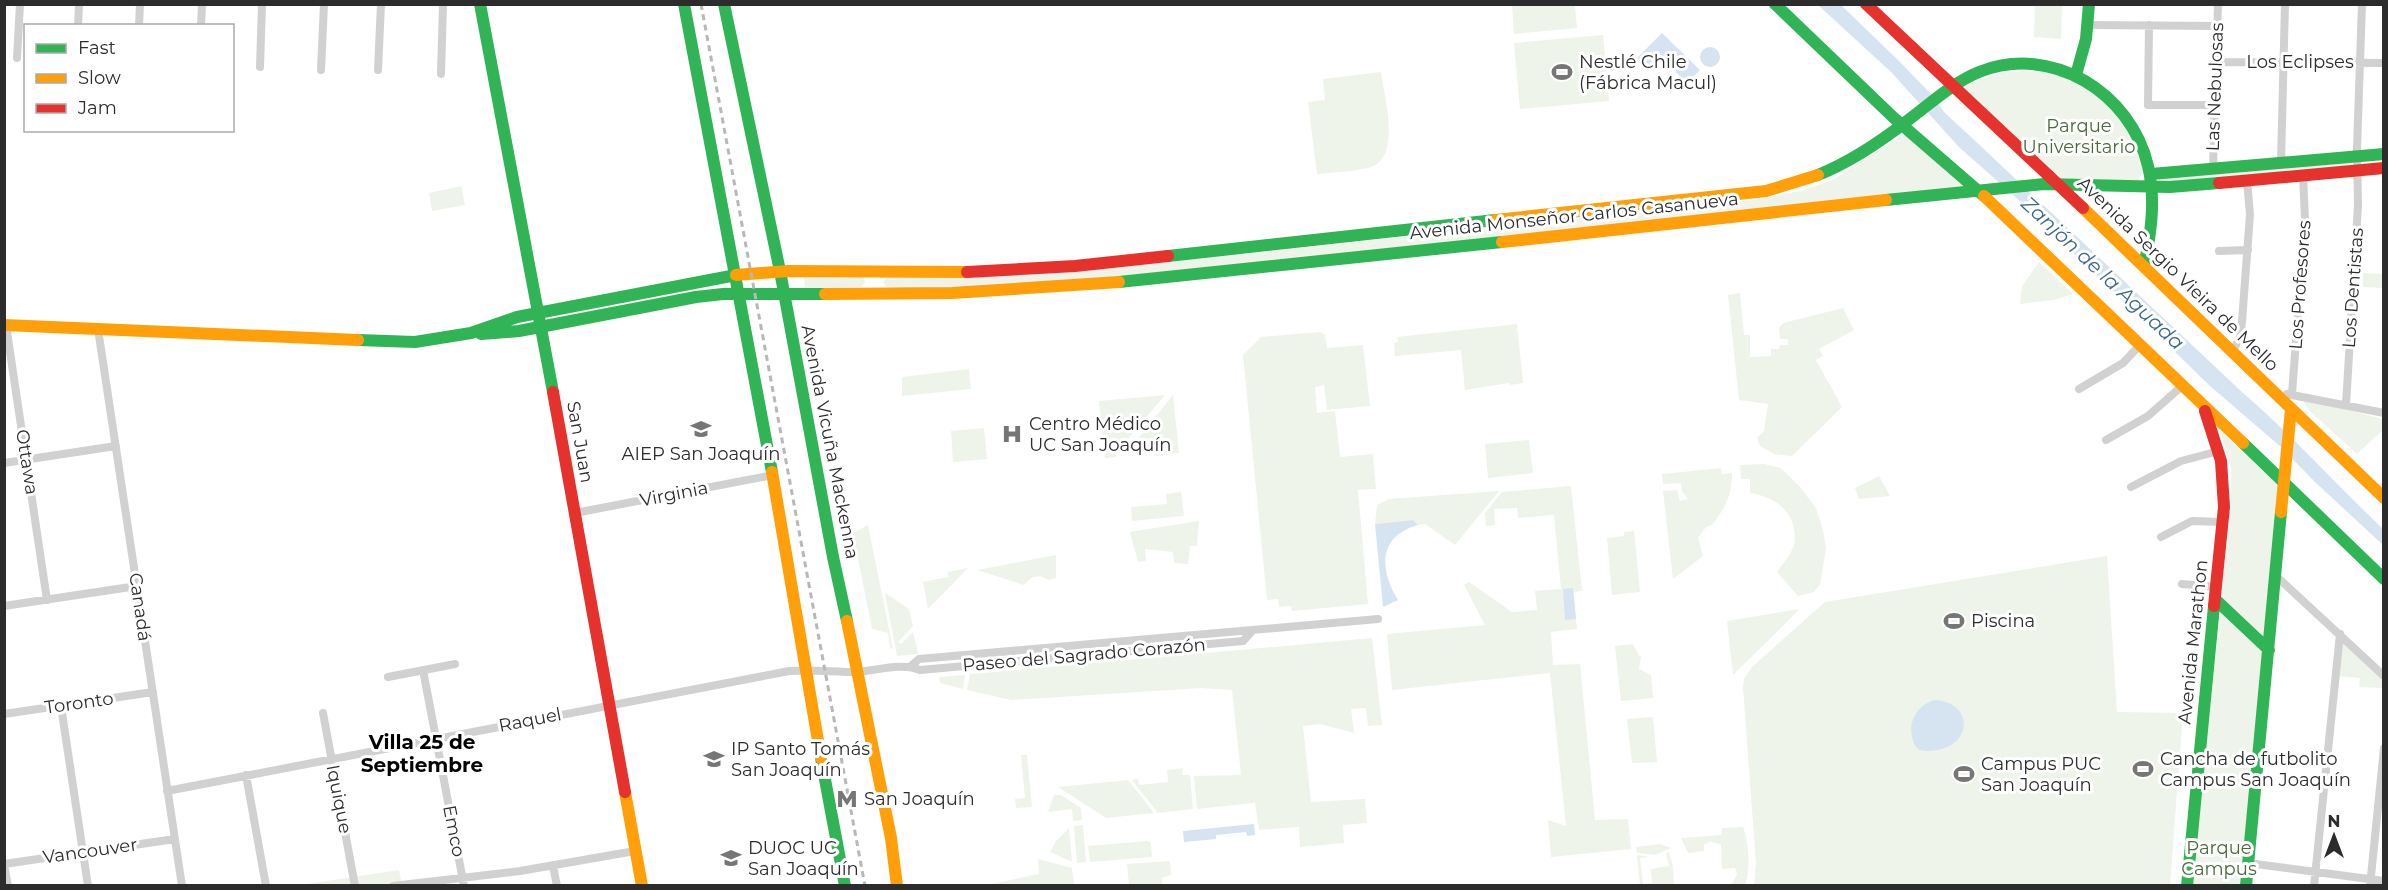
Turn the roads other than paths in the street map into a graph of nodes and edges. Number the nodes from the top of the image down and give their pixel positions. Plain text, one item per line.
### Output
1 (20, 4) edge
2 (79, 4) edge
3 (140, 4) edge
4 (202, 4) edge
5 (262, 4) edge
6 (324, 4) edge
7 (381, 4) edge
8 (443, 4) edge
9 (480, 4) edge
10 (684, 4) edge
11 (724, 4) edge
12 (1775, 4) edge
13 (1866, 4) edge
14 (2089, 4) edge
15 (2218, 4) edge
16 (2285, 4) edge
17 (2362, 4) edge
18 (78, 24) edge
19 (139, 24) edge
20 (201, 24) edge
21 (2088, 25) junction
22 (2149, 25) junction
23 (2217, 26) junction
24 (17, 58) dead end
25 (2216, 62) junction
26 (2284, 62) junction
27 (2360, 63) junction
28 (2384, 63) edge
29 (260, 67) dead end
30 (321, 70) dead end
31 (378, 70) dead end
32 (441, 74) dead end
33 (2076, 75) junction
34 (1952, 85) junction
35 (2215, 105) junction
36 (1902, 125) junction
37 (2384, 154) edge
38 (2357, 156) junction
39 (2281, 162) junction
40 (2384, 168) edge
41 (2213, 169) junction
42 (2357, 170) junction
43 (2151, 174) junction
44 (2303, 175) junction
45 (2247, 181) junction
46 (2059, 184) junction
47 (2153, 188) junction
48 (1983, 190) junction
49 (2248, 250) junction
50 (2219, 251) dead end
51 (2144, 266) junction
52 (780, 271) junction
53 (734, 276) junction
54 (737, 294) junction
55 (784, 294) junction
56 (539, 313) junction
57 (5, 325) edge
58 (542, 327) junction
59 (98, 329) junction
60 (471, 333) junction
61 (2140, 345) junction
62 (2233, 351) junction
63 (2182, 386) junction
64 (2079, 388) dead end
65 (2276, 394) junction
66 (2292, 394) junction
67 (2202, 405) junction
68 (2346, 405) junction
69 (2291, 409) junction
70 (2384, 413) edge
71 (2106, 440) dead end
72 (116, 446) junction
73 (2219, 451) junction
74 (26, 459) junction
75 (4, 462) edge
76 (773, 475) junction
77 (2285, 483) junction
78 (2131, 487) dead end
79 (2384, 498) edge
80 (2306, 504) junction
81 (575, 513) junction
82 (2282, 513) junction
83 (2223, 522) junction
84 (2161, 537) dead end
85 (2276, 576) junction
86 (2384, 579) edge
87 (2182, 584) dead end
88 (137, 586) junction
89 (2217, 587) junction
90 (47, 600) junction
91 (2216, 600) junction
92 (4, 606) edge
93 (1378, 619) dead end
94 (2340, 634) junction
95 (2269, 650) junction
96 (455, 664) dead end
97 (423, 670) junction
98 (805, 670) junction
99 (859, 671) junction
100 (2384, 676) edge
101 (388, 677) dead end
102 (153, 693) junction
103 (609, 705) junction
104 (61, 706) junction
105 (323, 713) dead end
106 (4, 714) edge
107 (436, 738) junction
108 (2384, 748) edge
109 (331, 759) junction
110 (246, 775) junction
111 (167, 791) junction
112 (175, 839) junction
113 (635, 851) junction
114 (83, 852) junction
115 (2248, 863) junction
116 (4, 864) edge
117 (553, 866) junction
118 (2315, 872) junction
119 (463, 881) edge
120 (2384, 881) edge
121 (2370, 882) edge
122 (8, 885) edge
123 (88, 885) edge
124 (182, 885) edge
125 (266, 885) edge
126 (355, 885) edge
127 (393, 885) edge
128 (557, 885) edge
129 (642, 885) edge
130 (845, 885) edge
131 (897, 885) edge
132 (2187, 885) edge
133 (2246, 885) edge
134 (2314, 885) edge

1 - 24 street
2 - 18 street
3 - 19 street
4 - 20 street
5 - 29 street
6 - 30 street
7 - 31 street
8 - 32 street
9 - 56 main road, San Juan
10 - 53 main road
11 - 52 main road, Avenida Vicuña Mackenna
12 - 36 main road
13 - 34 main road, Avenida Sergio Vieira de Mello
14 - 21 main road
15 - 23 street, Las Nebulosas
16 - 26 street
17 - 27 street, Los Dentistas
21 - 22 street
21 - 33 main road
22 - 23 street
22 - 35 street
23 - 25 street, Las Nebulosas
25 - 26 street, Los Eclipses
25 - 35 street, Las Nebulosas
26 - 27 street, Los Eclipses
26 - 39 street
27 - 28 street, Los Eclipses
27 - 38 street, Los Dentistas
33 - 34 main road, Avenida Monseñor Carlos Casanueva
33 - 43 main road, Avenida Monseñor Carlos Casanueva
34 - 36 main road, Avenida Monseñor Carlos Casanueva
34 - 46 main road, Avenida Sergio Vieira de Mello
35 - 41 street, Las Nebulosas
36 - 48 main road
36 - 52 main road, Avenida Monseñor Carlos Casanueva
37 - 38 main road
38 - 39 main road
38 - 42 street, Los Dentistas
39 - 41 main road
40 - 42 main road, Avenida Monseñor Carlos Casanueva
41 - 43 main road
42 - 44 main road, Avenida Monseñor Carlos Casanueva
42 - 68 street, Los Dentistas
43 - 47 main road, Avenida Monseñor Carlos Casanueva
44 - 45 main road, Avenida Monseñor Carlos Casanueva
44 - 66 street, Los Profesores
45 - 47 main road, Avenida Monseñor Carlos Casanueva
45 - 49 street
46 - 47 main road, Avenida Monseñor Carlos Casanueva
46 - 48 main road, Avenida Monseñor Carlos Casanueva
46 - 51 main road, Avenida Sergio Vieira de Mello
47 - 51 main road, Avenida Monseñor Carlos Casanueva
48 - 55 main road, Avenida Monseñor Carlos Casanueva
48 - 61 main road
49 - 50 street
49 - 62 street
51 - 62 main road, Avenida Sergio Vieira de Mello
52 - 53 main road, Avenida Monseñor Carlos Casanueva
52 - 55 main road, Avenida Vicuña Mackenna
53 - 54 main road
53 - 56 main road, Avenida Monseñor Carlos Casanueva
54 - 55 main road, Avenida Monseñor Carlos Casanueva
54 - 58 main road, Avenida Monseñor Carlos Casanueva
54 - 76 main road
55 - 99 main road, Avenida Vicuña Mackenna
56 - 58 main road, San Juan
56 - 60 main road, Avenida Monseñor Carlos Casanueva
57 - 59 main road
57 - 74 street, Ottawa
58 - 60 main road, Avenida Monseñor Carlos Casanueva
58 - 81 main road, San Juan
59 - 60 main road
59 - 72 street, Canadá
61 - 63 main road
61 - 64 street
62 - 65 main road, Avenida Sergio Vieira de Mello
63 - 67 main road
63 - 71 street
65 - 66 street
65 - 69 main road, Avenida Sergio Vieira de Mello
66 - 68 street
67 - 73 main road, Avenida Marathon
67 - 77 main road
68 - 70 street
69 - 77 main road
69 - 79 main road, Avenida Sergio Vieira de Mello
72 - 74 street
72 - 88 street, Canadá
73 - 78 street
73 - 83 main road, Avenida Marathon
74 - 75 street
74 - 90 street, Ottawa
76 - 81 street, Virginia
76 - 98 main road
77 - 80 main road
77 - 82 main road
80 - 82 main road
80 - 86 main road
81 - 103 main road, San Juan
82 - 85 main road
83 - 84 street
83 - 89 main road, Avenida Marathon
85 - 94 street
85 - 95 main road
87 - 89 street
88 - 90 street
88 - 102 street, Canadá
89 - 91 main road, Avenida Marathon
90 - 92 street
91 - 95 main road
91 - 132 main road, Avenida Marathon
93 - 99 street, Paseo del Sagrado Corazón
94 - 100 street
94 - 118 street
95 - 115 main road
96 - 97 street
97 - 101 street
97 - 107 street, Emco
98 - 99 street, Raquel
98 - 103 street, Raquel
98 - 130 main road
99 - 131 main road, Avenida Vicuña Mackenna
102 - 104 street, Toronto
102 - 111 street, Canadá
103 - 107 street, Raquel
103 - 113 main road, San Juan
104 - 106 street, Toronto
104 - 114 street
105 - 109 street, Iquique
107 - 109 street, Raquel
107 - 119 street, Emco
108 - 121 street
109 - 110 street, Raquel
109 - 126 street, Iquique
110 - 111 street, Raquel
110 - 125 street
111 - 112 street, Canadá
112 - 114 street, Vancouver
112 - 124 street, Canadá
113 - 117 street
113 - 129 main road, San Juan
114 - 116 street, Vancouver
114 - 123 street
115 - 118 street
115 - 133 main road
116 - 122 street
117 - 119 street
117 - 128 street
118 - 121 street
118 - 134 street
119 - 127 street
120 - 121 street

